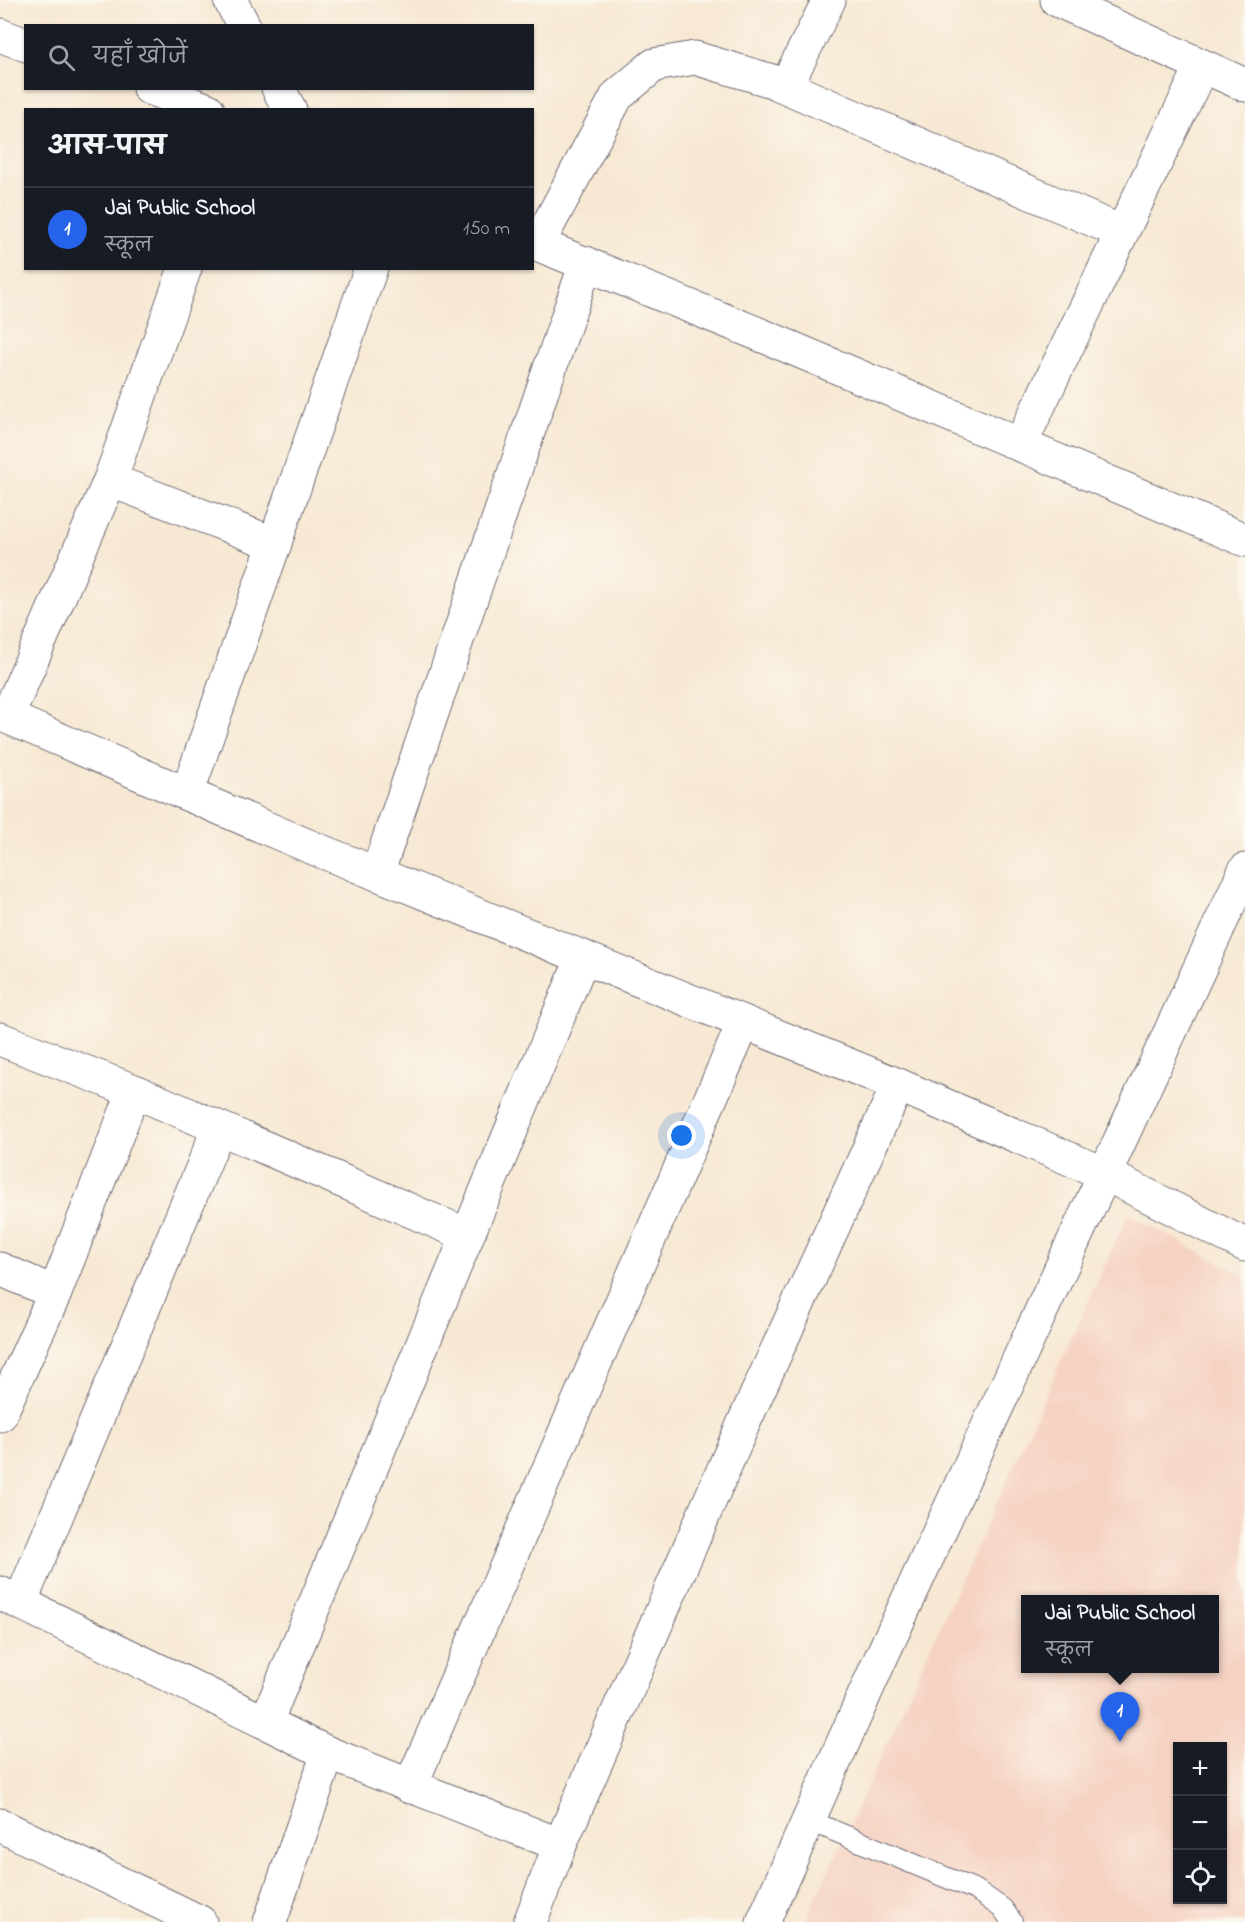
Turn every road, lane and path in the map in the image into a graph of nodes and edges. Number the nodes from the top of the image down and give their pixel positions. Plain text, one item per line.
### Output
1 (230, 0) edge
2 (829, 0) edge
3 (1057, 0) edge
4 (242, 24) edge
5 (0, 35) edge
6 (24, 44) edge
7 (1202, 66) junction
8 (1245, 85) edge
9 (786, 86) junction
10 (154, 90) edge
11 (279, 90) edge
12 (203, 108) edge
13 (289, 108) edge
14 (1121, 232) junction
15 (535, 243) edge
16 (586, 264) junction
17 (184, 270) edge
18 (370, 270) edge
19 (1020, 445) junction
20 (110, 480) junction
21 (1245, 540) edge
22 (275, 544) junction
23 (4, 716) edge
24 (187, 794) junction
25 (1245, 870) edge
26 (376, 874) junction
27 (583, 957) junction
28 (744, 1022) junction
29 (0, 1039) edge
30 (898, 1085) junction
31 (134, 1091) junction
32 (219, 1128) junction
33 (1105, 1174) junction
34 (466, 1235) junction
35 (1245, 1245) edge
36 (0, 1269) edge
37 (55, 1293) junction
38 (0, 1414) edge
39 (10, 1598) edge
40 (266, 1722) junction
41 (328, 1753) junction
42 (410, 1787) junction
43 (808, 1820) junction
44 (0, 1825) edge
45 (560, 1845) junction
46 (200, 1922) edge
47 (270, 1922) edge
48 (530, 1922) edge
49 (763, 1922) edge
50 (1012, 1922) edge

1 - 4 street
2 - 9 street
3 - 7 street
5 - 6 street
7 - 8 street
7 - 14 street
9 - 14 street
9 - 15 street
10 - 12 street
11 - 13 street
14 - 19 street
15 - 16 street
16 - 19 street
16 - 26 street
17 - 20 street
18 - 22 street
19 - 21 street
20 - 22 street
20 - 23 street
22 - 24 street
23 - 24 street
24 - 26 street
25 - 33 street
26 - 27 street
27 - 28 street
27 - 34 street
28 - 30 street
28 - 42 street
29 - 31 street
30 - 33 street
30 - 45 street
31 - 32 street
31 - 37 street
32 - 34 street
32 - 39 street
33 - 35 street
33 - 43 street
34 - 40 street
36 - 37 street
37 - 38 street
39 - 40 street
40 - 41 street
41 - 42 street
41 - 47 street
42 - 45 street
43 - 49 street
43 - 50 lane
44 - 46 street
45 - 48 street

